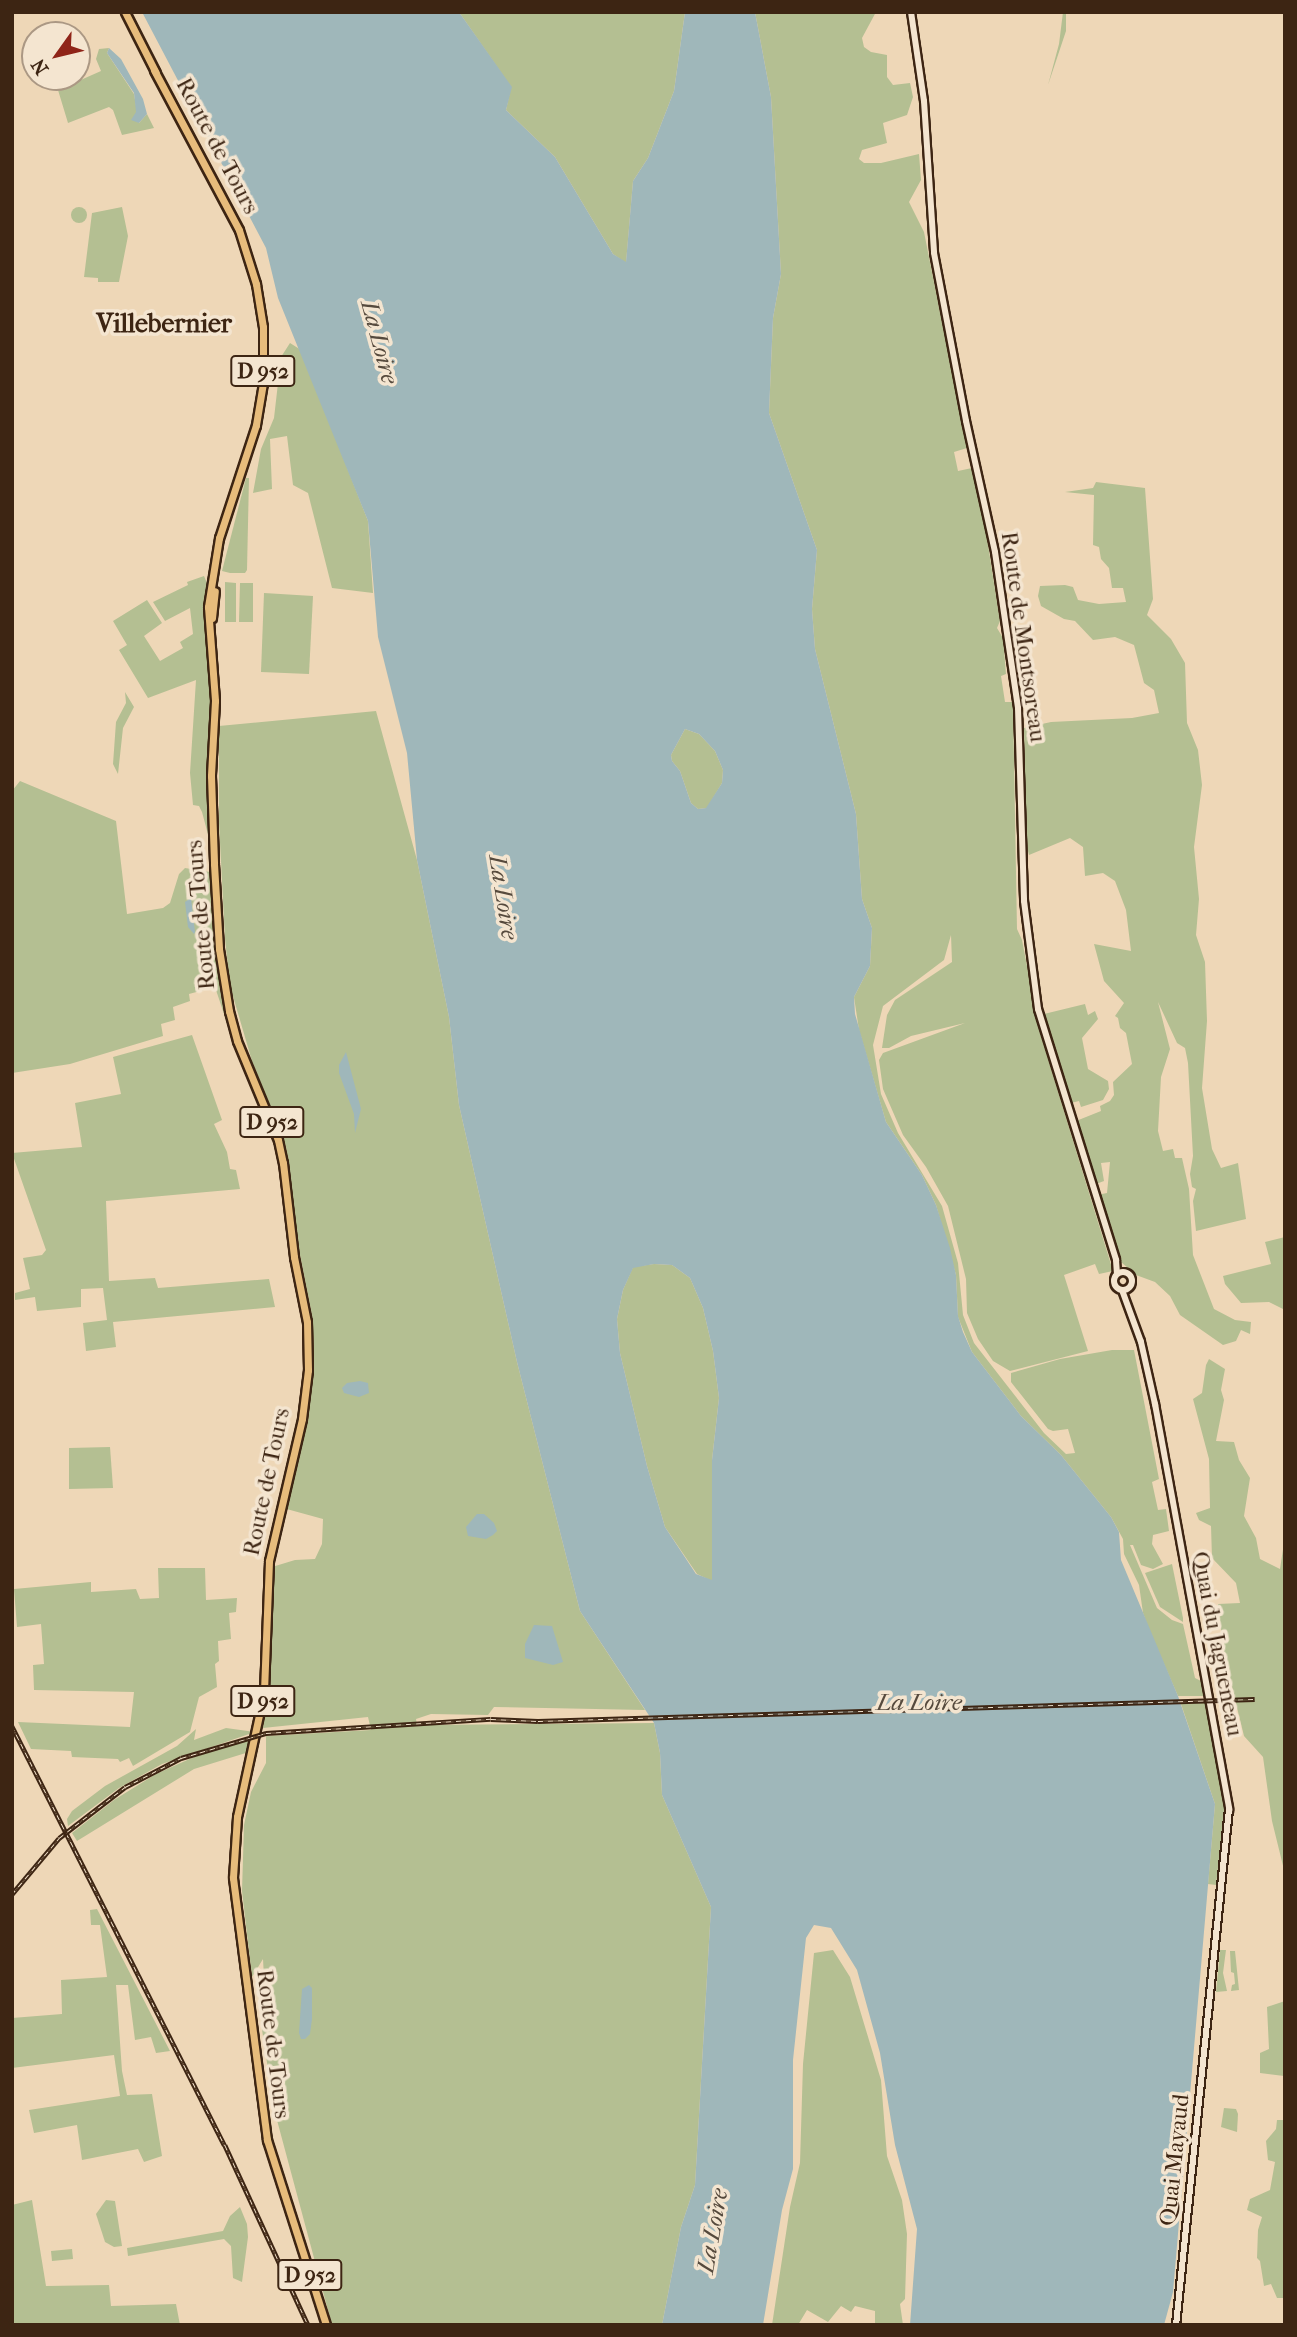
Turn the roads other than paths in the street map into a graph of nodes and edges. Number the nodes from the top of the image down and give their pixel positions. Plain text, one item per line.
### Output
1 (124, 12) edge
2 (911, 12) edge
3 (1120, 1272) junction
4 (1130, 1287) junction
5 (1122, 1290) junction
6 (1128, 1300) junction
7 (1209, 1999) joint
8 (327, 2325) edge
9 (1176, 2325) edge

1 - 8 main road, Route de Tours / D 952
2 - 3 main road, Route de Montsoreau
3 - 4 main road
3 - 5 main road
4 - 5 main road
4 - 6 main road
5 - 6 main road
6 - 7 main road, Quai du Jagueneau
7 - 9 main road, Quai Mayaud

